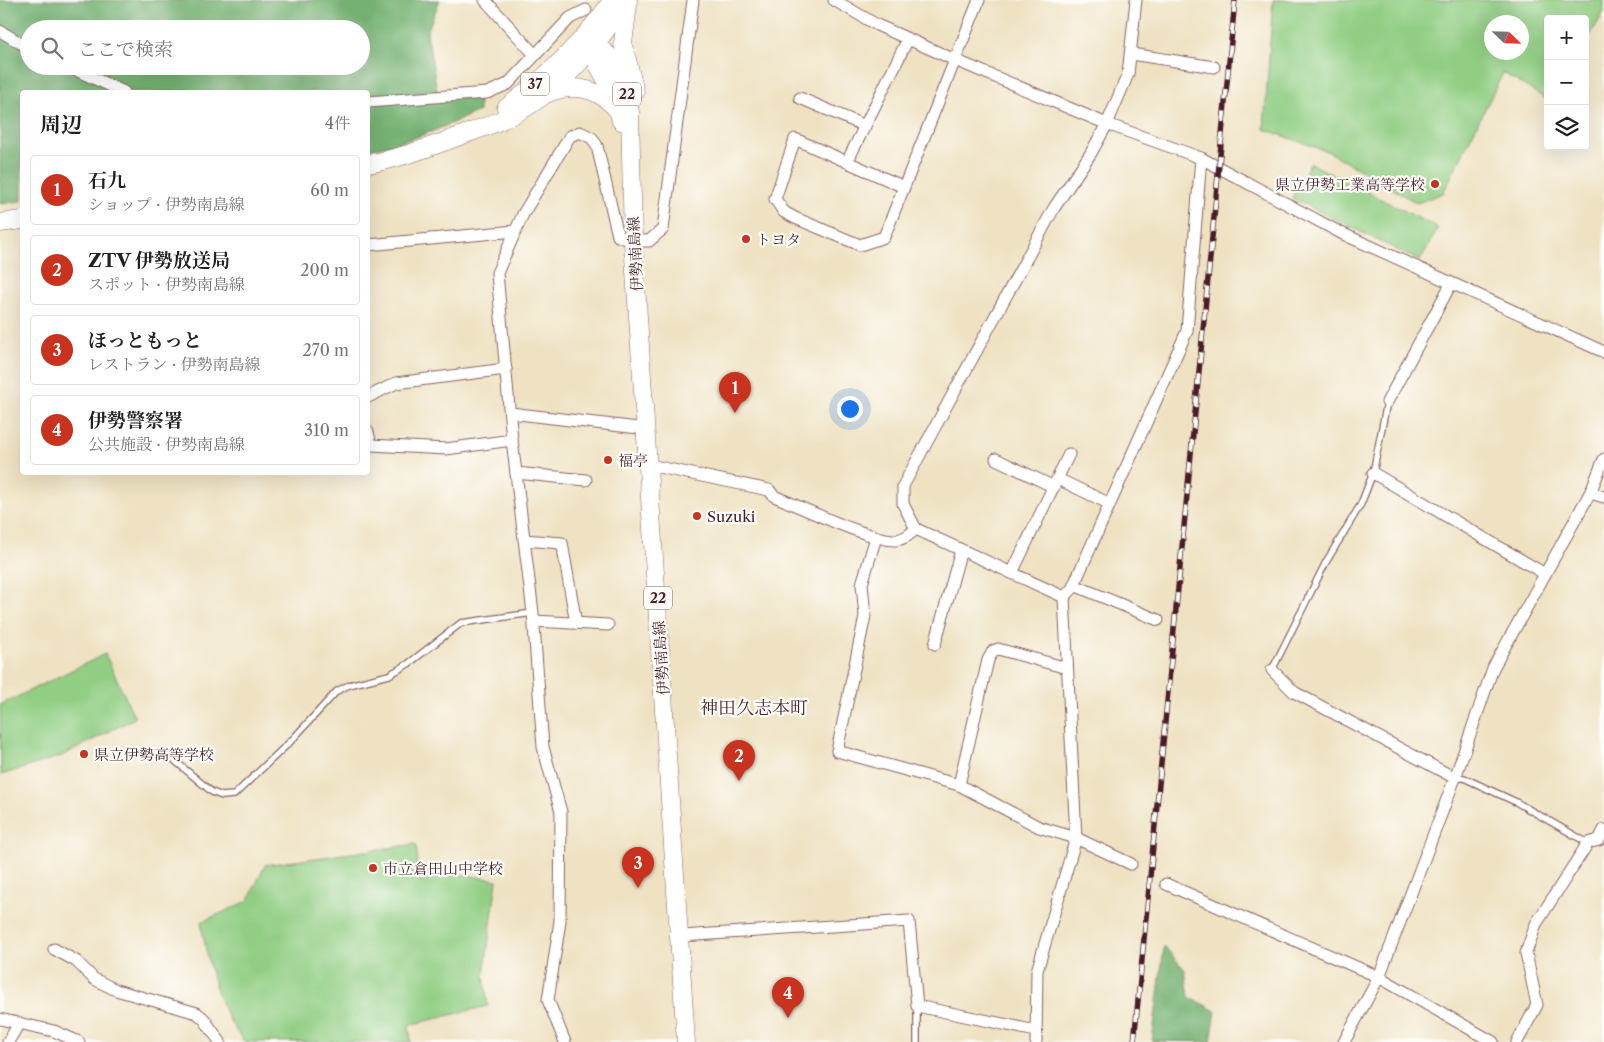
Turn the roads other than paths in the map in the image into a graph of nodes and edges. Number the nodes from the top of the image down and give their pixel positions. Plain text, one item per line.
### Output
1 (485, 0) edge
2 (612, 0) edge
3 (629, 0) edge
4 (693, 0) edge
5 (834, 0) edge
6 (979, 0) edge
7 (1136, 0) edge
8 (585, 5) edge
9 (0, 31) edge
10 (593, 36) junction
11 (908, 39) junction
12 (20, 43) edge
13 (1131, 54) junction
14 (535, 55) junction
15 (955, 60) junction
16 (1214, 67) dead end
17 (87, 75) edge
18 (120, 90) edge
19 (543, 95) junction
20 (800, 98) dead end
21 (370, 102) edge
22 (620, 114) junction
23 (1107, 124) junction
24 (865, 126) junction
25 (473, 131) junction
26 (630, 155) junction
27 (1201, 158) junction
28 (847, 162) junction
29 (370, 164) edge
30 (904, 187) junction
31 (20, 220) edge
32 (0, 223) edge
33 (515, 231) junction
34 (633, 241) junction
35 (370, 245) edge
36 (1451, 284) junction
37 (1604, 352) edge
38 (506, 369) junction
39 (370, 396) edge
40 (1387, 402) joint
41 (510, 413) junction
42 (647, 429) junction
43 (512, 440) junction
44 (370, 441) edge
45 (1069, 454) dead end
46 (996, 459) dead end
47 (1604, 459) edge
48 (649, 466) junction
49 (516, 473) junction
50 (1373, 473) junction
51 (586, 480) dead end
52 (1056, 483) junction
53 (1590, 493) junction
54 (1604, 497) edge
55 (1108, 503) junction
56 (916, 529) junction
57 (876, 537) junction
58 (524, 540) junction
59 (961, 550) junction
60 (1012, 573) junction
61 (1544, 574) junction
62 (1074, 585) junction
63 (1064, 597) junction
64 (534, 617) junction
65 (1158, 620) dead end
66 (576, 623) junction
67 (608, 625) dead end
68 (935, 644) dead end
69 (1067, 668) junction
70 (1272, 670) joint
71 (168, 754) dead end
72 (1455, 778) junction
73 (959, 785) junction
74 (1604, 830) edge
75 (1076, 838) junction
76 (1588, 843) junction
77 (1131, 864) dead end
78 (1166, 884) dead end
79 (680, 936) junction
80 (54, 949) dead end
81 (1379, 978) junction
82 (917, 1006) junction
83 (0, 1019) edge
84 (18, 1025) junction
85 (1036, 1036) edge
86 (8, 1042) edge
87 (78, 1042) edge
88 (220, 1042) edge
89 (565, 1042) edge
90 (686, 1042) edge
91 (917, 1042) edge
92 (1344, 1042) edge
93 (1493, 1042) edge
94 (1517, 1042) edge

1 - 14 street
2 - 10 main road
3 - 10 main road
3 - 26 main road
4 - 34 street
5 - 11 street
6 - 15 street
7 - 13 street
8 - 10 street
8 - 14 street
9 - 12 street
10 - 19 main road, 37
10 - 22 main road, 伊勢南島線 / 22
10 - 25 main road, 37
10 - 26 main road, 伊勢南島線 / 22
11 - 15 street
11 - 24 street
13 - 16 street
13 - 23 street
14 - 21 street
15 - 23 street
15 - 30 street
17 - 18 street
19 - 22 main road
19 - 25 main road, 37
20 - 24 street
22 - 26 main road, 伊勢南島線 / 22
23 - 27 street
23 - 56 street
24 - 28 street
25 - 29 main road, 37
26 - 34 main road, 伊勢南島線 / 22
27 - 36 street
27 - 55 street
28 - 30 street
28 - 30 street
31 - 32 main road
33 - 34 street
33 - 35 street
33 - 38 street
34 - 42 main road, 伊勢南島線 / 22
36 - 37 street
36 - 40 street
38 - 39 street
38 - 41 street
40 - 50 lane
41 - 42 street
41 - 43 street
42 - 48 main road, 伊勢南島線 / 22
43 - 44 street
43 - 49 street
45 - 52 street
46 - 52 street
47 - 53 street
48 - 57 street
48 - 79 main road, 伊勢南島線 / 22
49 - 51 street
49 - 58 street
50 - 61 street
50 - 70 lane
52 - 55 street
52 - 60 street
53 - 54 street
53 - 61 street
55 - 62 street
56 - 57 street
56 - 59 street
57 - 73 street
58 - 64 street
58 - 66 street
59 - 60 street
59 - 68 street
60 - 63 street
61 - 72 street
62 - 63 street
62 - 65 street
63 - 69 street
64 - 66 street
64 - 71 lane
64 - 89 street
66 - 67 street
69 - 73 street
69 - 75 street
70 - 72 street
72 - 76 lane
72 - 81 street
73 - 75 street
74 - 76 street
75 - 77 street
75 - 85 street
76 - 94 street
78 - 81 street
79 - 82 street
79 - 90 main road, 伊勢南島線 / 22
80 - 88 street
81 - 92 street
81 - 93 street
82 - 85 street
82 - 91 lane
83 - 84 street
84 - 86 street
84 - 87 street

